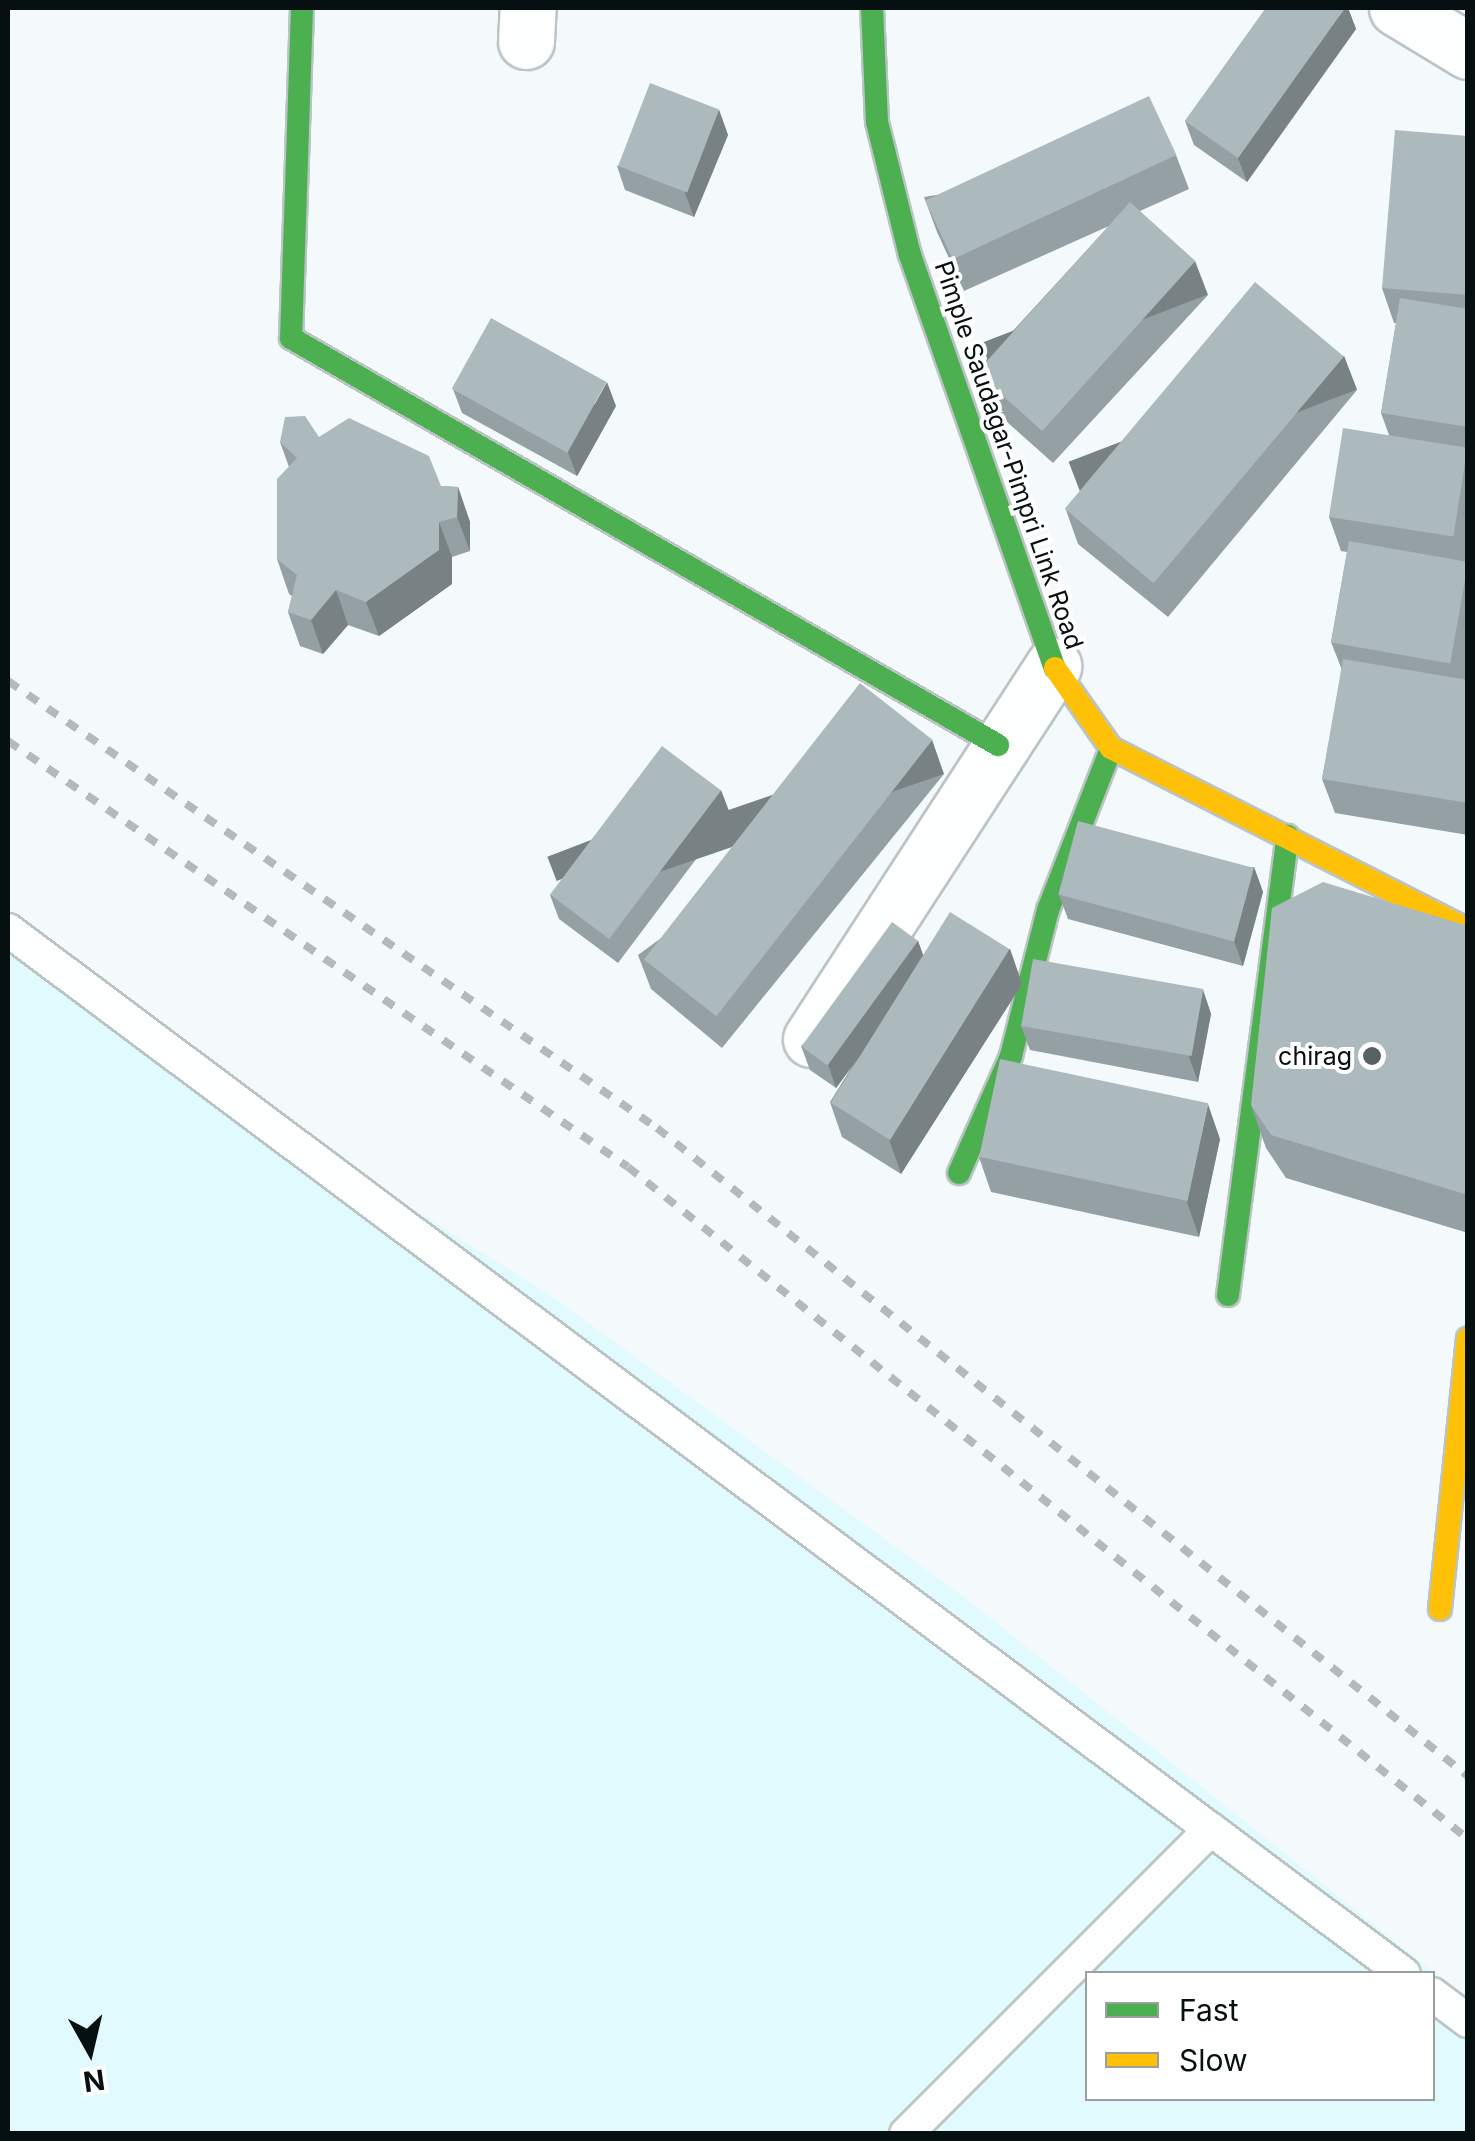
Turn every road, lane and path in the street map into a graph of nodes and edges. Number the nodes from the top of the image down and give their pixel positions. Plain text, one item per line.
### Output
1 (302, 8) edge
2 (872, 8) edge
3 (1397, 8) edge
4 (1468, 51) edge
5 (1053, 666) junction
6 (998, 745) junction
7 (1111, 748) junction
8 (1288, 836) junction
9 (8, 930) edge
10 (1468, 930) edge
11 (811, 1039) edge
12 (958, 1172) dead end
13 (1228, 1295) dead end
14 (1468, 1338) edge
15 (1440, 1609) dead end
16 (1211, 1829) junction
17 (1400, 1971) edge
18 (1435, 1996) edge
19 (1468, 2020) edge
20 (906, 2134) edge

1 - 6 street
2 - 5 street, Pimple Saudagar-Pimpri Link Road
3 - 4 street
5 - 6 street
5 - 7 street, Pimple Saudagar-Pimpri Link Road
6 - 11 street
7 - 8 street, Pimple Saudagar-Pimpri Link Road
7 - 12 street
8 - 10 street, Pimple Saudagar-Pimpri Link Road
8 - 13 street
9 - 16 lane
14 - 15 street
16 - 17 lane
16 - 20 lane
18 - 19 lane

